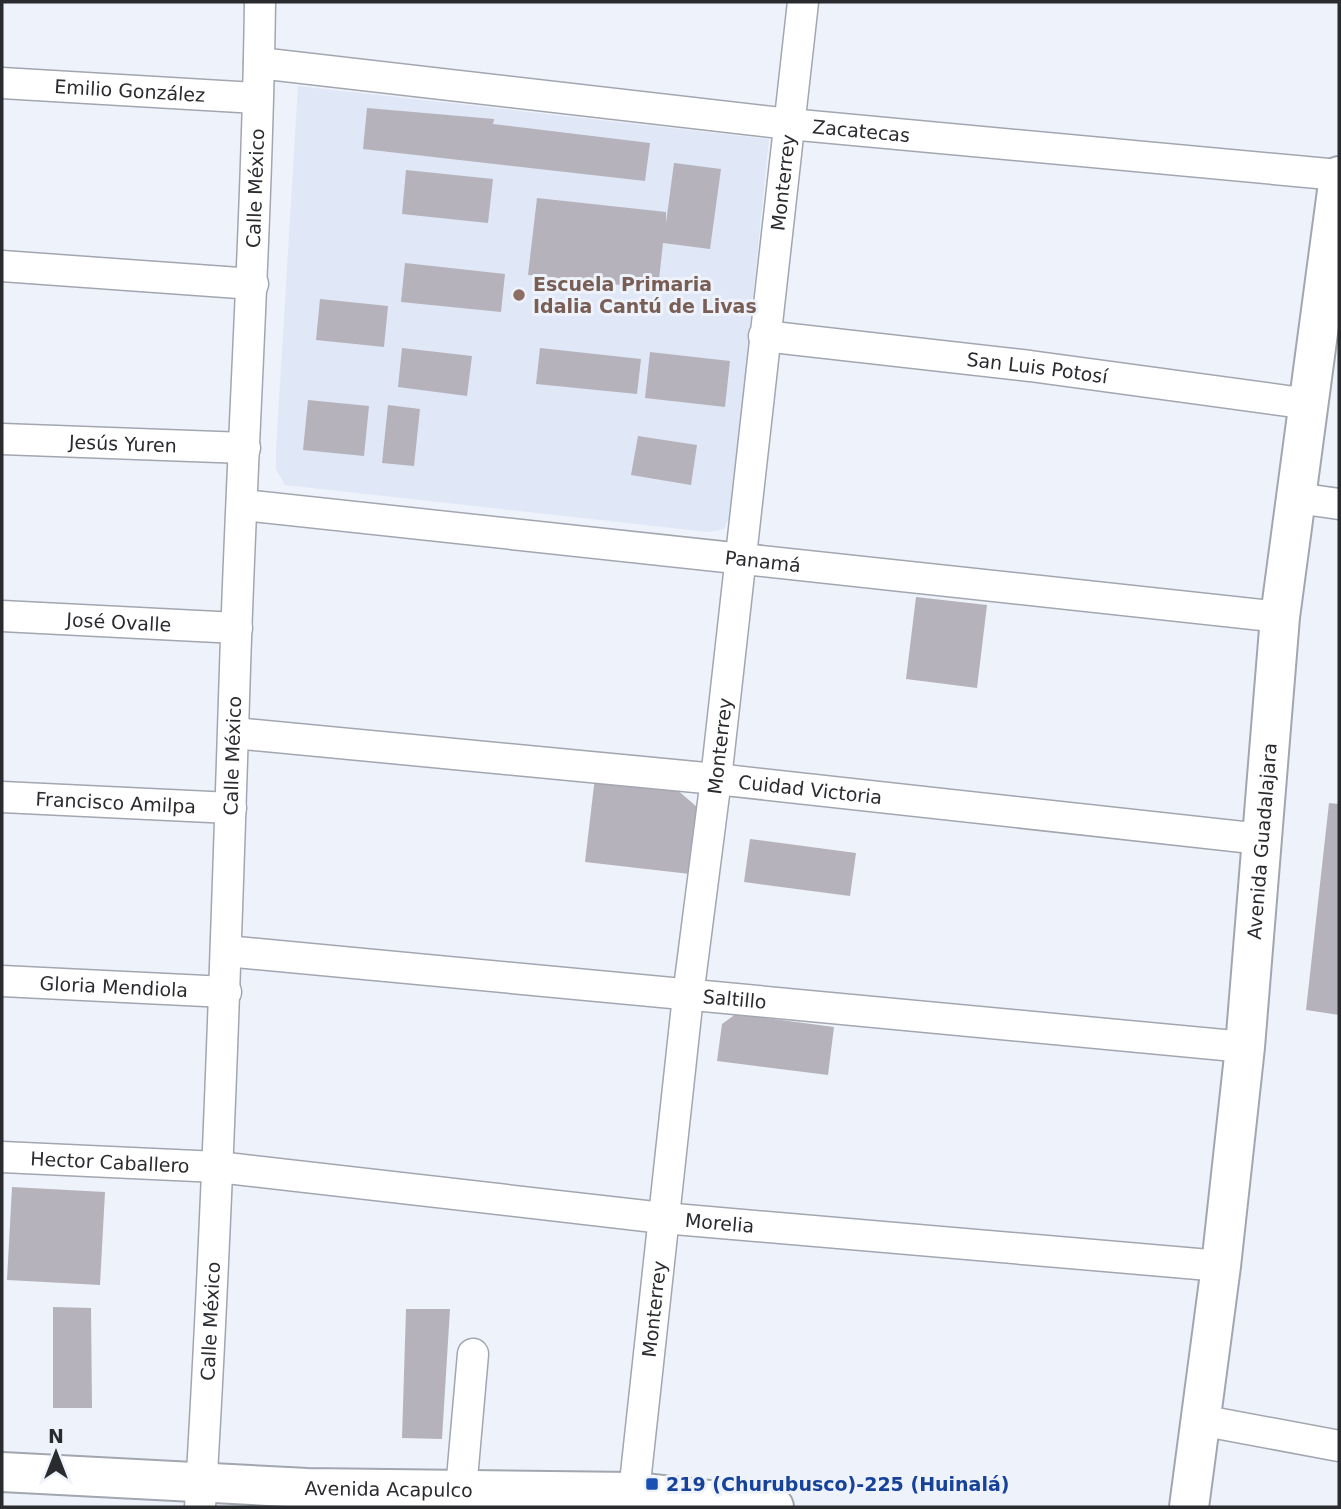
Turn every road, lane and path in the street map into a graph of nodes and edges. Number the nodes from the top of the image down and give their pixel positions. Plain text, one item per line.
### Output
1 (260, 2) edge
2 (803, 2) edge
3 (259, 62) junction
4 (2, 83) edge
5 (257, 98) junction
6 (789, 124) junction
7 (1339, 175) edge
8 (2, 266) edge
9 (253, 284) junction
10 (764, 336) junction
11 (1309, 404) junction
12 (2, 439) edge
13 (245, 448) junction
14 (1297, 498) junction
15 (1339, 504) edge
16 (244, 505) junction
17 (740, 557) junction
18 (2, 616) edge
19 (1280, 617) junction
20 (237, 628) junction
21 (234, 733) junction
22 (716, 779) junction
23 (2, 797) edge
24 (231, 807) junction
25 (1261, 839) junction
26 (226, 951) junction
27 (2, 981) edge
28 (226, 992) junction
29 (688, 996) junction
30 (1245, 1047) junction
31 (2, 1157) edge
32 (218, 1167) junction
33 (663, 1218) junction
34 (1221, 1266) junction
35 (473, 1354) dead end
36 (1200, 1420) junction
37 (1339, 1446) edge
38 (2, 1472) edge
39 (461, 1490) junction
40 (634, 1492) junction
41 (201, 1496) edge
42 (252, 1497) edge
43 (774, 1507) edge
44 (1189, 1507) edge

1 - 3 street, Calle México
2 - 6 street, Monterrey
3 - 5 street, Calle México
3 - 6 street, Zacatecas
4 - 5 street, Emilio González
5 - 9 street, Calle México
6 - 7 street, Zacatecas
6 - 10 street, Monterrey
7 - 11 main road, Avenida Guadalajara
8 - 9 street
9 - 13 street, Calle México
10 - 11 street, San Luis Potosí
10 - 17 street, Monterrey
11 - 14 main road, Avenida Guadalajara
12 - 13 street, Jesús Yuren
13 - 16 street, Calle México
14 - 15 street
14 - 19 main road, Avenida Guadalajara
16 - 17 street, Panamá
16 - 20 street, Calle México
17 - 19 street, Panamá
17 - 22 street, Monterrey
18 - 20 street, José Ovalle
19 - 25 main road, Avenida Guadalajara
20 - 21 street, Calle México
21 - 22 street, Cuidad Victoria
21 - 24 street, Calle México
22 - 25 street, Cuidad Victoria
22 - 29 street, Monterrey
23 - 24 street, Francisco Amilpa
24 - 26 street, Calle México
25 - 30 main road, Avenida Guadalajara
26 - 28 street, Calle México
26 - 29 street, Saltillo
27 - 28 street, Gloria Mendiola
28 - 32 street, Calle México
29 - 30 street, Saltillo
29 - 33 street, Monterrey
30 - 34 main road, Avenida Guadalajara
31 - 32 street, Hector Caballero
32 - 33 street, Morelia
32 - 41 street, Calle México
33 - 34 street, Morelia
33 - 40 street, Monterrey
34 - 36 main road, Avenida Guadalajara
35 - 39 street
36 - 37 street
36 - 44 main road, Avenida Guadalajara
38 - 41 main road, Avenida Acapulco
39 - 40 main road, Avenida Acapulco
39 - 42 main road, Avenida Acapulco
40 - 43 main road, Avenida Acapulco
41 - 42 main road, Avenida Acapulco

